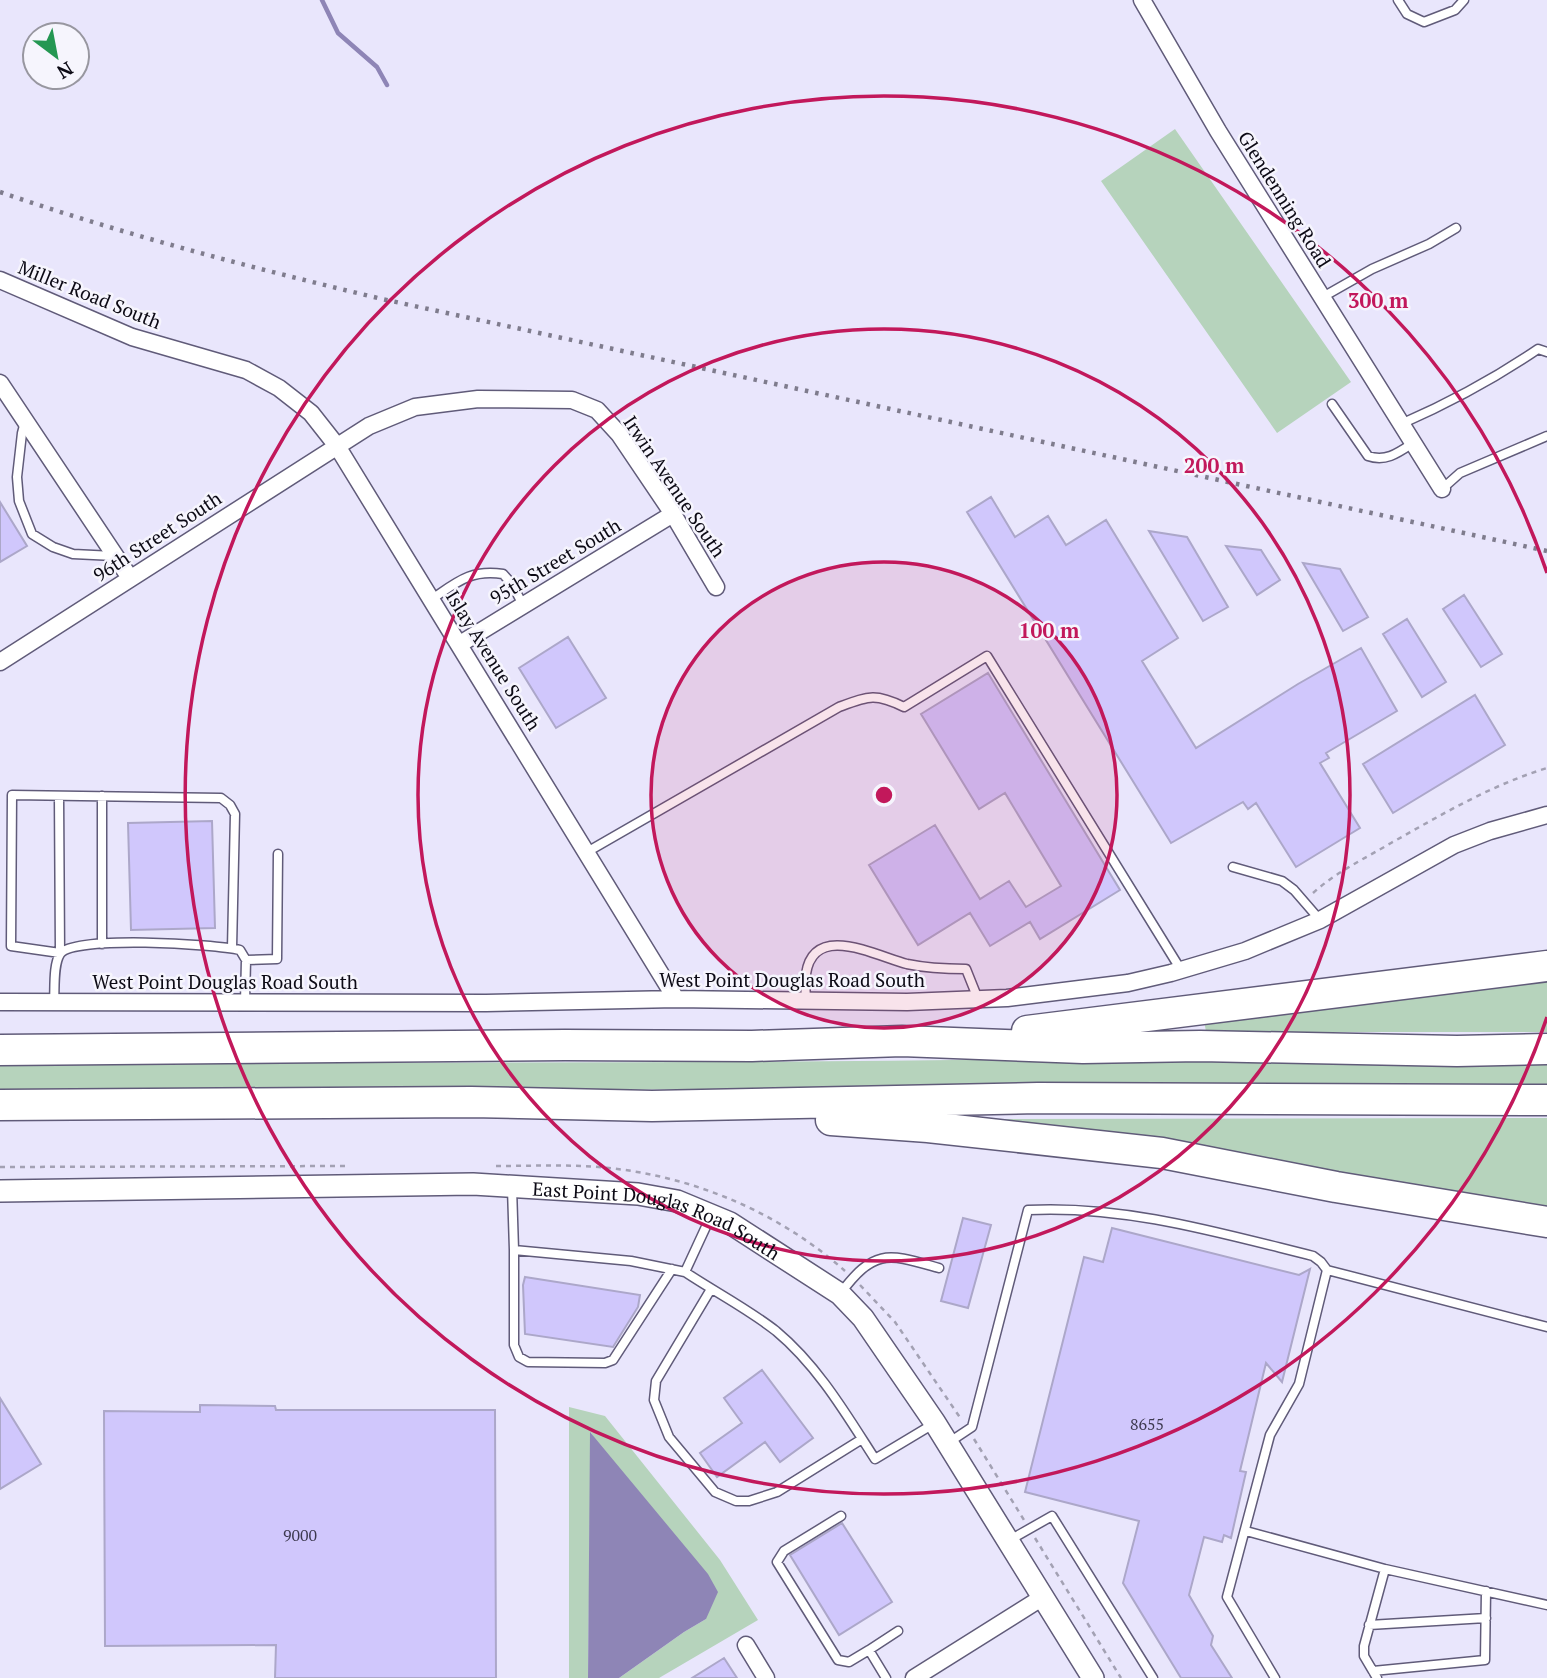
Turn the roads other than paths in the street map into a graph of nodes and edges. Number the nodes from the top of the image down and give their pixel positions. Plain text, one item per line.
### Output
1 (1142, 0) edge
2 (1398, 0) edge
3 (1464, 0) edge
4 (1456, 228) dead end
5 (0, 280) edge
6 (1321, 298) junction
7 (1547, 352) edge
8 (246, 370) joint
9 (0, 383) edge
10 (1332, 404) dead end
11 (25, 422) junction
12 (1401, 424) junction
13 (1547, 436) edge
14 (1413, 443) junction
15 (337, 446) junction
16 (1442, 489) joint
17 (673, 514) junction
18 (114, 556) junction
19 (130, 578) junction
20 (716, 587) dead end
21 (432, 599) junction
22 (523, 605) junction
23 (460, 644) junction
24 (0, 662) edge
25 (59, 796) junction
26 (102, 796) junction
27 (1547, 815) edge
28 (587, 852) junction
29 (278, 854) dead end
30 (1233, 867) dead end
31 (1320, 919) junction
32 (102, 944) junction
33 (232, 948) junction
34 (60, 953) junction
35 (246, 960) junction
36 (1547, 966) edge
37 (1181, 970) junction
38 (676, 999) junction
39 (978, 999) junction
40 (806, 1000) junction
41 (0, 1002) edge
42 (54, 1002) junction
43 (245, 1002) junction
44 (976, 1044) junction
45 (1547, 1049) edge
46 (0, 1050) edge
47 (1547, 1100) edge
48 (0, 1105) edge
49 (652, 1106) junction
50 (512, 1187) junction
51 (0, 1191) edge
52 (711, 1215) junction
53 (1547, 1222) edge
54 (514, 1250) junction
55 (939, 1268) dead end
56 (672, 1269) junction
57 (1327, 1270) junction
58 (685, 1272) junction
59 (846, 1285) junction
60 (711, 1289) junction
61 (1547, 1327) edge
62 (935, 1423) junction
63 (862, 1439) junction
64 (947, 1443) junction
65 (841, 1516) dead end
66 (1246, 1531) junction
67 (1008, 1541) junction
68 (1385, 1569) junction
69 (1486, 1591) junction
70 (1043, 1597) junction
71 (1547, 1605) edge
72 (1486, 1618) junction
73 (1369, 1625) junction
74 (898, 1631) dead end
75 (746, 1645) dead end
76 (869, 1650) junction
77 (1375, 1675) edge
78 (766, 1678) edge
79 (886, 1678) edge
80 (914, 1678) edge
81 (1093, 1678) edge
82 (1153, 1678) edge
83 (1275, 1678) edge

1 - 6 street, Glendenning Road
2 - 3 lane
4 - 6 lane
5 - 8 street, Miller Road South
6 - 12 street, Glendenning Road
7 - 12 lane
8 - 15 street, Islay Avenue South
9 - 11 street
10 - 14 lane
11 - 18 street
11 - 18 lane
12 - 14 street, Glendenning Road
13 - 16 lane
14 - 16 street, Glendenning Road
15 - 17 street, Irwin Avenue South
15 - 19 street, 96th Street South
15 - 21 street, Islay Avenue South
17 - 20 street, Irwin Avenue South
17 - 22 street, 95th Street South
18 - 19 street
19 - 24 street, 96th Street South
21 - 22 lane
21 - 23 street, Islay Avenue South
22 - 23 street, 95th Street South
23 - 28 street, Islay Avenue South
25 - 26 lane
25 - 34 lane
25 - 34 lane
26 - 32 lane
26 - 33 lane
27 - 31 street, West Point Douglas Road South
28 - 37 lane
28 - 38 street, Islay Avenue South
29 - 35 lane
30 - 31 lane
31 - 37 street, West Point Douglas Road South
32 - 33 lane
32 - 34 lane
33 - 35 lane
34 - 42 lane
35 - 43 lane
36 - 44 highway
37 - 39 street, West Point Douglas Road South
38 - 40 street, West Point Douglas Road South
38 - 43 street, West Point Douglas Road South
39 - 40 street, West Point Douglas Road South
39 - 40 lane
41 - 42 street, West Point Douglas Road South
42 - 43 street, West Point Douglas Road South
44 - 45 highway
44 - 46 highway
47 - 49 highway
48 - 49 highway
49 - 53 highway
50 - 51 street, East Point Douglas Road South
50 - 52 street, East Point Douglas Road South
50 - 54 lane
52 - 58 lane
52 - 59 street, East Point Douglas Road South
54 - 56 lane
54 - 56 lane
55 - 59 lane
56 - 58 lane
57 - 61 lane
57 - 64 lane
57 - 66 lane
58 - 60 lane
59 - 62 street, East Point Douglas Road South
60 - 63 lane
60 - 63 lane
62 - 63 lane
62 - 64 street, East Point Douglas Road South
64 - 67 street, East Point Douglas Road South
65 - 76 lane
66 - 68 lane
66 - 83 lane
67 - 70 street, East Point Douglas Road South
67 - 82 lane
68 - 69 lane
68 - 73 lane
69 - 71 lane
69 - 72 lane
70 - 80 street
70 - 81 street, East Point Douglas Road South
72 - 73 lane
72 - 77 lane
73 - 77 lane
74 - 76 lane
75 - 78 street
76 - 79 lane

